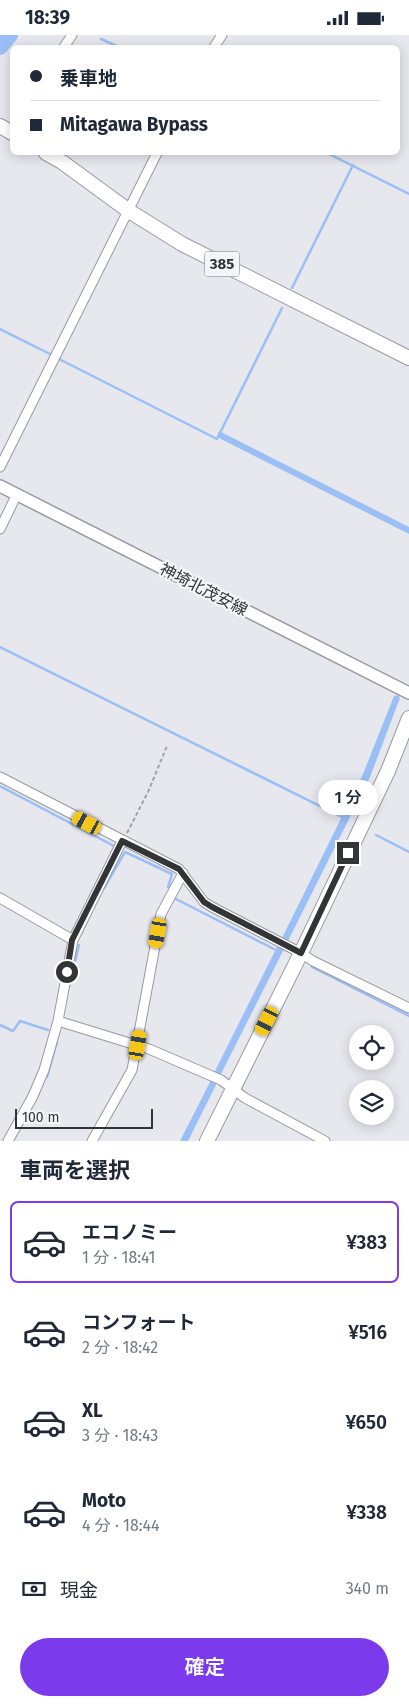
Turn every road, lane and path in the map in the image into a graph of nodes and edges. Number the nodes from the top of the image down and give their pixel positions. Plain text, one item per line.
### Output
1 (50, 155) edge
2 (156, 155) edge
3 (129, 211) junction
4 (409, 358) edge
5 (0, 467) edge
6 (0, 486) edge
7 (17, 494) junction
8 (0, 529) edge
9 (409, 693) edge
10 (409, 718) edge
11 (167, 746) dead end
12 (0, 777) edge
13 (122, 841) junction
14 (183, 873) junction
15 (0, 898) edge
16 (72, 940) junction
17 (301, 953) junction
18 (409, 1008) edge
19 (58, 1021) junction
20 (138, 1045) junction
21 (233, 1089) junction
22 (8, 1141) edge
23 (92, 1141) edge
24 (207, 1141) edge
25 (325, 1141) edge

1 - 3 highway, 385
2 - 3 street
3 - 4 highway, 385
3 - 5 street
6 - 7 main road, 神埼北茂安線
7 - 8 street
7 - 9 main road, 神埼北茂安線
10 - 17 highway
11 - 13 path
12 - 13 street
13 - 14 street
13 - 16 street
14 - 17 street
14 - 20 street
15 - 16 street
16 - 19 street
17 - 18 street
17 - 21 highway
19 - 20 street
19 - 22 street
20 - 21 street
20 - 23 street
21 - 24 highway
21 - 25 street

